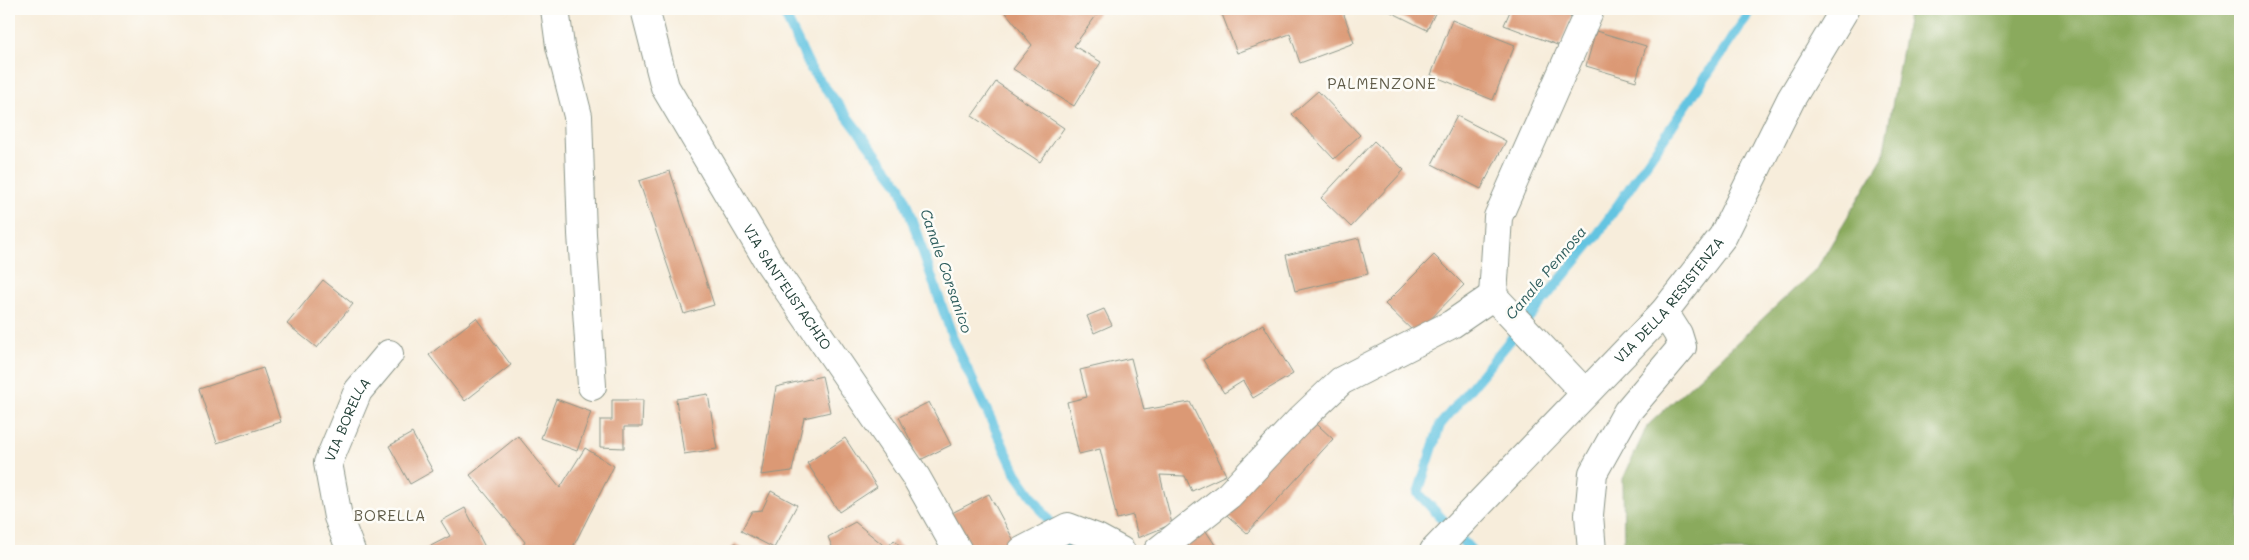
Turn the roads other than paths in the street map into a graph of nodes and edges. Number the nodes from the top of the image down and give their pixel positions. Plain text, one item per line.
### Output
1 (555, 9) edge
2 (645, 9) edge
3 (1590, 9) edge
4 (1845, 9) edge
5 (1493, 296) junction
6 (1664, 312) junction
7 (389, 354) dead end
8 (592, 386) dead end
9 (1585, 393) junction
10 (1025, 550) edge
11 (351, 551) edge
12 (958, 551) edge
13 (1121, 551) edge
14 (1158, 551) edge
15 (1434, 551) edge
16 (1592, 551) edge

1 - 8 street
2 - 12 street, VIA SANT'EUSTACHIO
3 - 5 street
4 - 6 street, VIA DELLA RESISTENZA
5 - 9 street
5 - 14 street
6 - 9 street, VIA DELLA RESISTENZA
6 - 16 street
7 - 11 street, VIA BORELLA
9 - 15 street, VIA DELLA RESISTENZA
10 - 13 street

